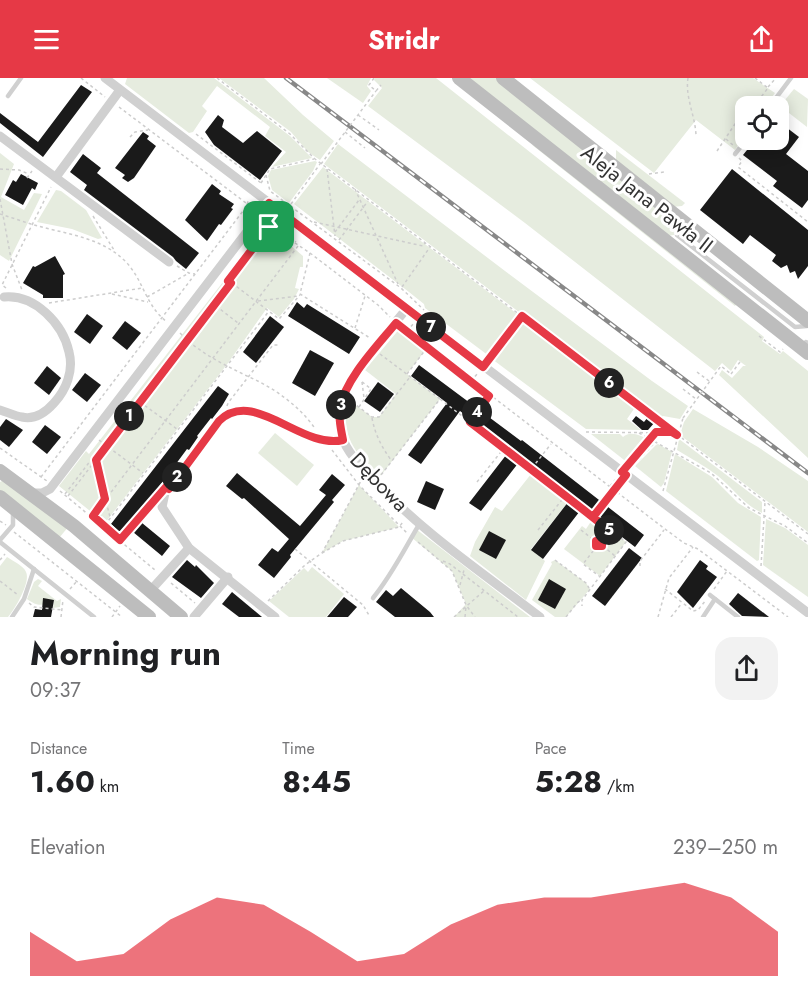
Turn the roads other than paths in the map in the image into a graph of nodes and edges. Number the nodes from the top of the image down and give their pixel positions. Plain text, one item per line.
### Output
1 (21, 78) edge
2 (105, 78) edge
3 (459, 78) edge
4 (503, 78) edge
5 (791, 78) edge
6 (120, 90) junction
7 (8, 96) dead end
8 (778, 96) edge
9 (0, 136) edge
10 (738, 150) edge
11 (735, 154) road end
12 (56, 177) junction
13 (269, 203) junction
14 (169, 262) road end
15 (2, 290) edge
16 (0, 308) edge
17 (407, 308) junction
18 (807, 337) edge
19 (786, 343) junction
20 (0, 410) edge
21 (343, 440) junction
22 (2, 474) edge
23 (52, 487) junction
24 (32, 493) junction
25 (5, 501) edge
26 (52, 508) junction
27 (420, 523) junction
28 (19, 524) junction
29 (81, 531) junction
30 (0, 541) edge
31 (189, 548) junction
32 (66, 549) junction
33 (34, 569) junction
34 (125, 570) junction
35 (228, 577) junction
36 (111, 586) junction
37 (150, 591) junction
38 (710, 595) road end
39 (373, 598) dead end
40 (715, 599) junction
41 (808, 613) edge
42 (12, 617) edge
43 (94, 617) edge
44 (149, 617) edge
45 (181, 617) edge
46 (194, 617) edge
47 (275, 617) edge
48 (540, 617) edge
49 (704, 617) edge
50 (738, 617) edge

1 - 7 lane
2 - 6 street
3 - 19 street, Aleja Jana Pawła II
4 - 18 street, Aleja Jana Pawła II
5 - 8 lane
6 - 12 street
6 - 13 street
9 - 12 street
10 - 11 lane
12 - 14 street
13 - 17 street
13 - 23 street
15 - 16 street
15 - 20 street
17 - 21 street, Dębowa
17 - 41 street
18 - 19 street, Aleja Jana Pawła II
18 - 19 street
21 - 27 street, Dębowa
21 - 31 street
22 - 24 street
23 - 24 street
23 - 26 street
24 - 26 street
25 - 28 street
25 - 28 lane
26 - 29 street
27 - 39 lane
27 - 48 street, Dębowa
28 - 30 lane
28 - 32 street
29 - 32 street
29 - 34 street
30 - 33 lane
31 - 35 street
31 - 37 street
32 - 36 street
33 - 42 lane
33 - 43 lane
34 - 36 street
34 - 37 street
35 - 46 street
35 - 47 street
36 - 44 street
37 - 45 street
38 - 40 lane
40 - 49 lane
40 - 50 lane

